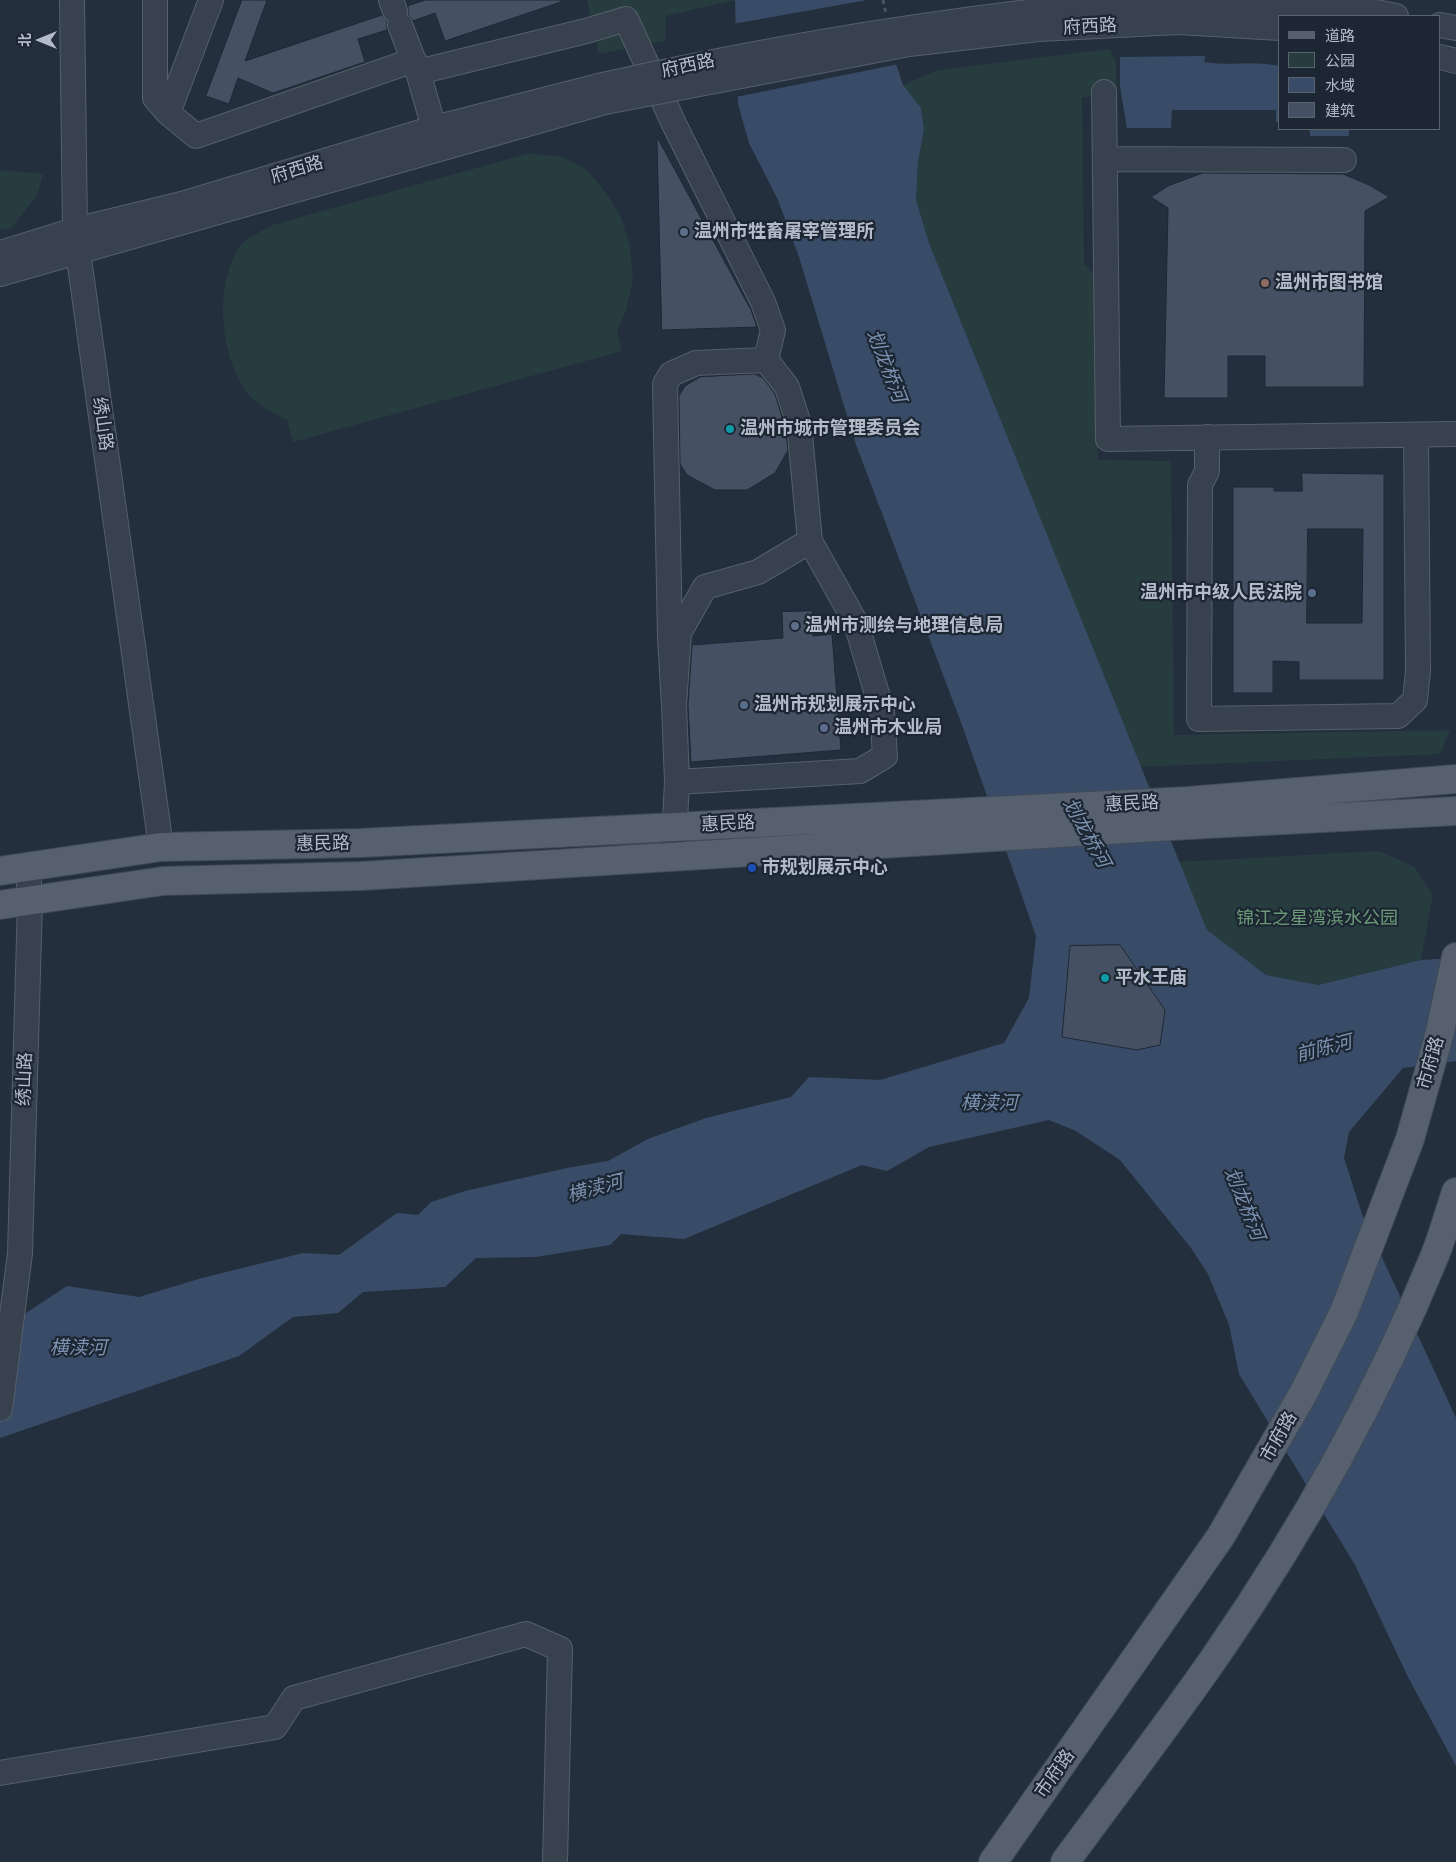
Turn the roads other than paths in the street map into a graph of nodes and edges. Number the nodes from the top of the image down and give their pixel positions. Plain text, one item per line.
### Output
1 (72, 0) edge
2 (155, 0) edge
3 (210, 0) edge
4 (1264, 2) edge
5 (395, 12) edge
6 (1391, 15) edge
7 (1037, 20) junction
8 (1441, 25) edge
9 (1278, 28) edge
10 (1456, 28) edge
11 (1441, 57) edge
12 (1456, 62) edge
13 (416, 66) junction
14 (1104, 92) dead end
15 (601, 94) junction
16 (168, 113) junction
17 (434, 128) junction
18 (1105, 159) junction
19 (1344, 160) dead end
20 (76, 241) junction
21 (0, 253) edge
22 (0, 274) edge
23 (766, 360) junction
24 (1456, 434) edge
25 (1416, 435) junction
26 (1207, 437) junction
27 (810, 542) junction
28 (674, 705) junction
29 (1456, 778) edge
30 (677, 782) junction
31 (1456, 811) edge
32 (1189, 813) junction
33 (674, 827) junction
34 (161, 847) junction
35 (673, 857) junction
36 (28, 867) junction
37 (0, 871) edge
38 (30, 901) junction
39 (0, 905) edge
40 (1456, 957) edge
41 (1456, 1192) edge
42 (0, 1409) edge
43 (0, 1773) edge
44 (555, 1862) edge
45 (993, 1862) edge
46 (1065, 1862) edge

1 - 20 street, 绣山路
2 - 16 street
3 - 16 street
4 - 6 street, 府西路
4 - 7 street, 府西路
5 - 13 street
7 - 9 street, 府西路
7 - 15 street, 府西路, bridge
8 - 10 street
11 - 12 street
13 - 16 street
13 - 17 street
13 - 23 street
14 - 18 street
15 - 17 street, 府西路
15 - 20 street, 府西路
17 - 20 street, 府西路
18 - 19 street
18 - 26 street
20 - 21 street, 府西路
20 - 22 street, 府西路
20 - 34 street, 绣山路
23 - 27 street
23 - 28 street
24 - 25 street
25 - 26 street
25 - 26 street
27 - 28 street
27 - 30 street
28 - 30 street
29 - 32 main road, 惠民路
30 - 33 street
31 - 32 main road, 惠民路
32 - 33 main road, 惠民路
32 - 35 main road, 惠民路
33 - 34 main road, 惠民路
33 - 35 street
34 - 36 main road, 惠民路
35 - 38 main road, 惠民路
36 - 37 main road, 惠民路
36 - 38 street, 绣山路
38 - 39 main road, 惠民路
38 - 42 street, 绣山路
40 - 45 main road, 市府路
41 - 46 main road
43 - 44 street

